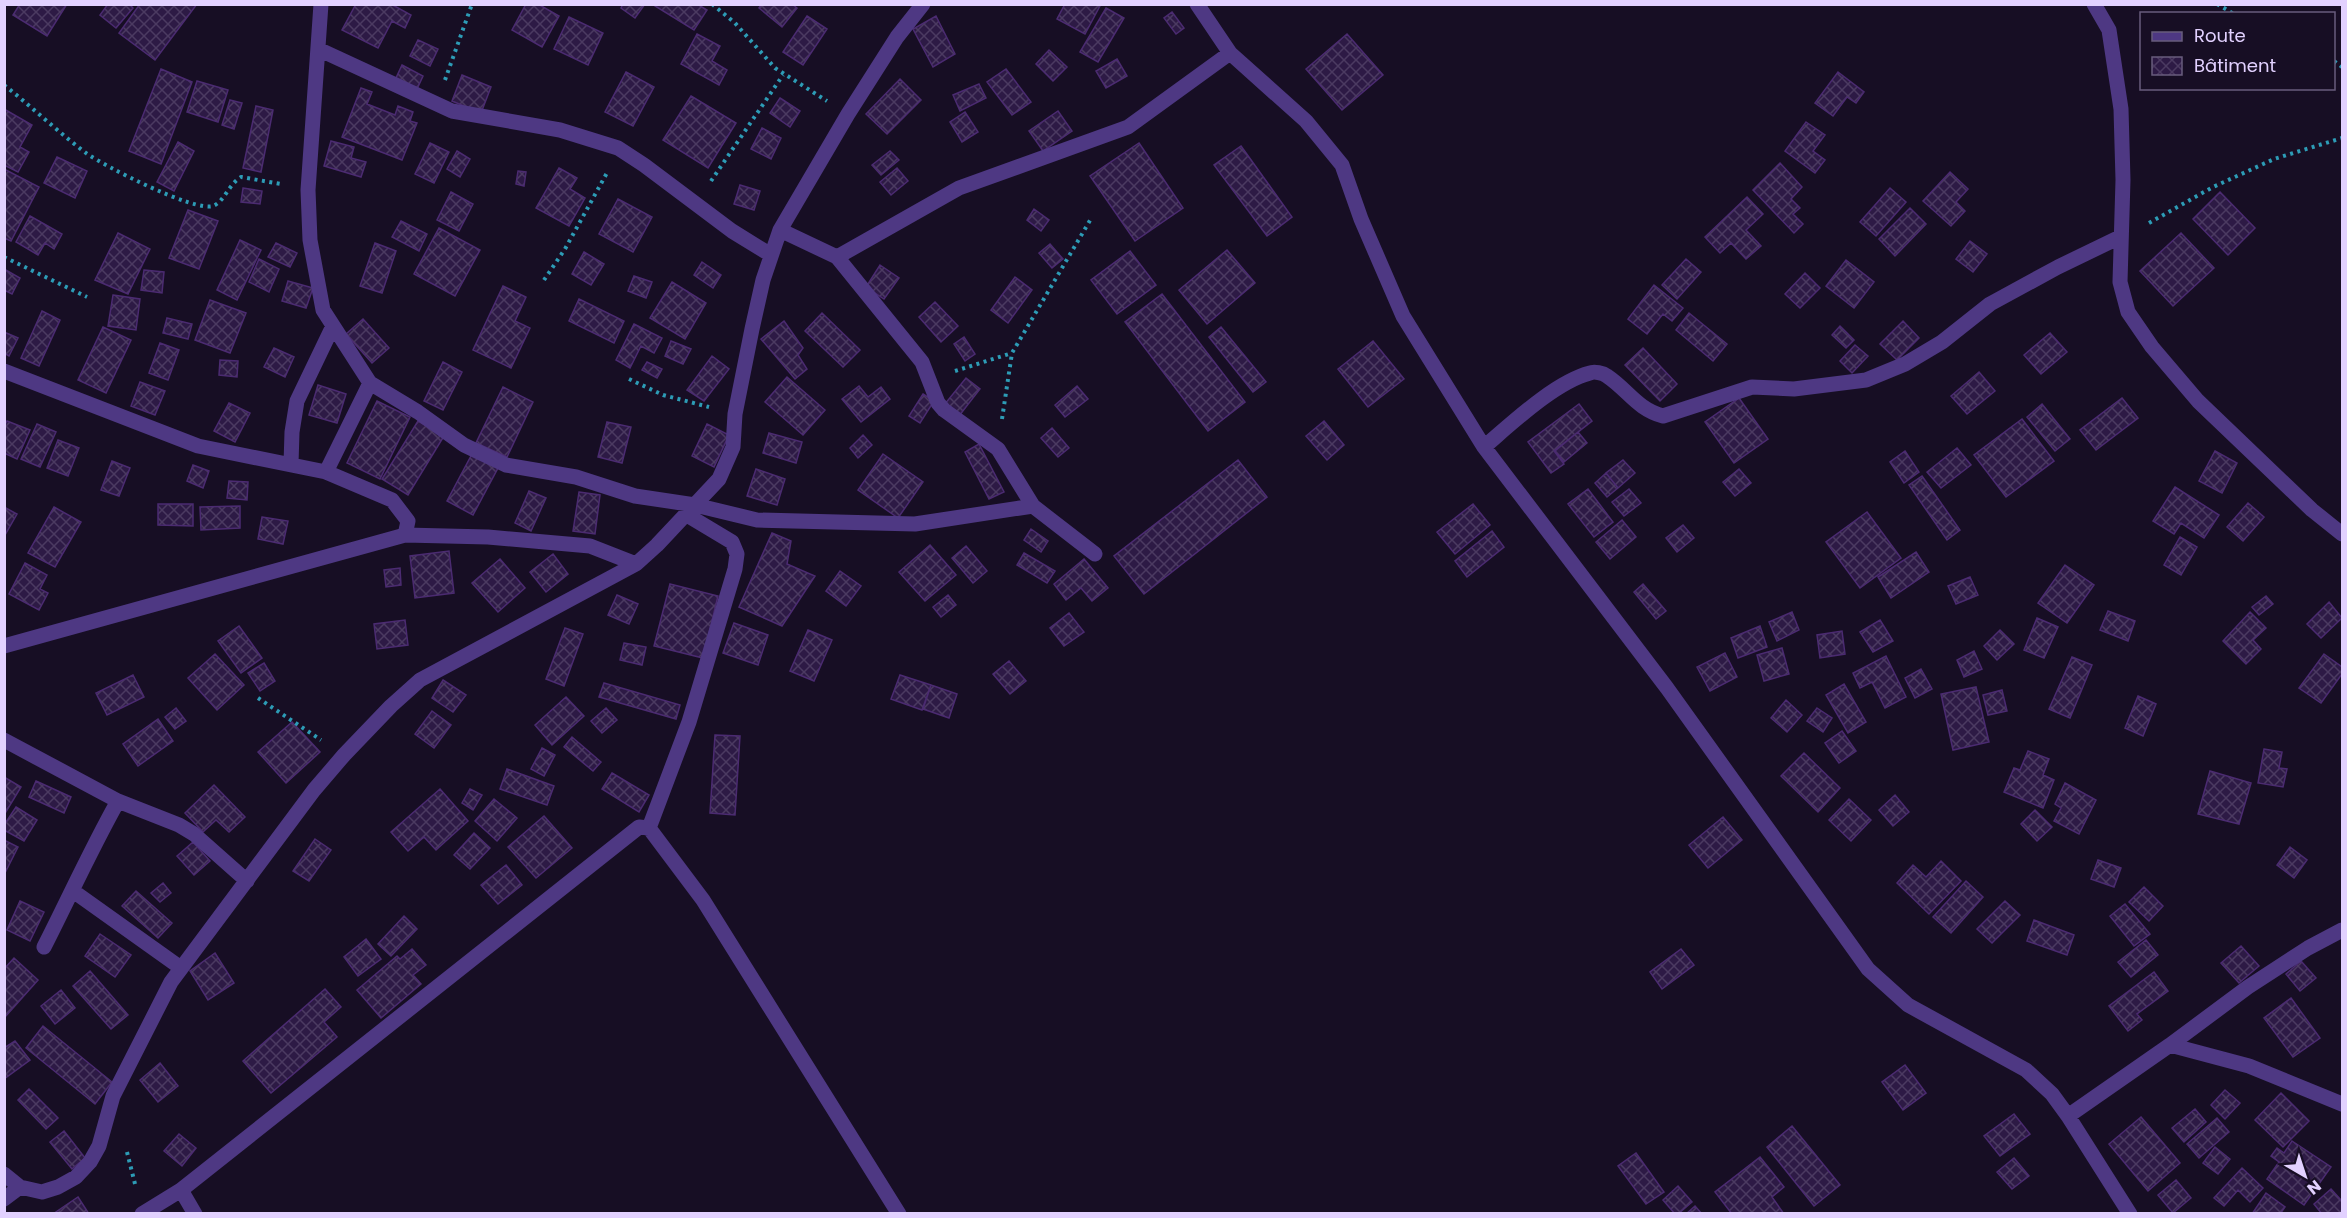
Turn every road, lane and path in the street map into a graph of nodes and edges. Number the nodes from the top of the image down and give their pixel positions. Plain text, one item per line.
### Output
1 (321, 4) edge
2 (472, 4) edge
3 (712, 4) edge
4 (923, 4) edge
5 (1197, 4) edge
6 (2094, 4) edge
7 (2217, 4) edge
8 (2231, 12) edge
9 (318, 49) junction
10 (1230, 53) junction
11 (783, 75) junction
12 (4, 85) edge
13 (436, 104) junction
14 (848, 114) junction
15 (2343, 138) edge
16 (618, 148) junction
17 (308, 190) junction
18 (696, 202) junction
19 (1092, 218) dead end
20 (780, 230) junction
21 (2120, 237) junction
22 (771, 255) junction
23 (4, 257) edge
24 (837, 257) junction
25 (544, 280) dead end
26 (87, 297) dead end
27 (333, 326) junction
28 (1012, 353) junction
29 (4, 371) edge
30 (629, 379) dead end
31 (930, 380) junction
32 (370, 383) junction
33 (735, 414) junction
34 (1484, 447) junction
35 (998, 449) junction
36 (291, 464) junction
37 (326, 472) junction
38 (1033, 506) junction
39 (691, 510) junction
40 (2343, 534) edge
41 (405, 535) junction
42 (1095, 554) dead end
43 (636, 564) junction
44 (4, 646) edge
45 (258, 698) dead end
46 (4, 740) edge
47 (344, 755) junction
48 (118, 801) junction
49 (649, 828) junction
50 (247, 881) junction
51 (73, 891) junction
52 (2343, 930) edge
53 (44, 947) dead end
54 (182, 968) junction
55 (2170, 1045) junction
56 (2343, 1104) edge
57 (2068, 1116) junction
58 (126, 1149) dead end
59 (4, 1174) edge
60 (21, 1187) junction
61 (180, 1190) junction
62 (4, 1199) edge
63 (142, 1213) edge
64 (195, 1214) edge
65 (899, 1214) edge
66 (2130, 1214) edge

1 - 9 street
2 - 13 path
3 - 11 path
4 - 14 street
5 - 10 street
6 - 21 street
7 - 8 path
9 - 13 street
9 - 17 street
10 - 24 street
10 - 34 street
11 - 14 path
11 - 18 path
12 - 17 path
13 - 16 street
14 - 20 street
15 - 21 path
16 - 18 street
16 - 25 path
17 - 27 street
18 - 22 street
19 - 28 path
20 - 22 street
20 - 24 street
21 - 34 street
21 - 40 street
22 - 33 street
23 - 26 path
24 - 31 street
27 - 32 street
27 - 36 street
28 - 31 path
28 - 35 path
29 - 36 street
30 - 33 path
31 - 35 street
32 - 37 street
32 - 39 street
33 - 39 street
34 - 57 street
35 - 38 street
36 - 37 street
37 - 41 street
38 - 39 street
38 - 42 street
39 - 43 street
39 - 49 street
41 - 43 street
41 - 44 street
43 - 47 street
45 - 47 path
46 - 48 street
47 - 50 street
48 - 50 street
48 - 51 street
49 - 61 street
49 - 65 street
50 - 54 street
51 - 53 street
51 - 54 street
52 - 55 street
54 - 60 street
55 - 56 street
55 - 57 street
57 - 66 street
58 - 63 path
59 - 60 street
60 - 62 street
61 - 63 street
61 - 64 street

